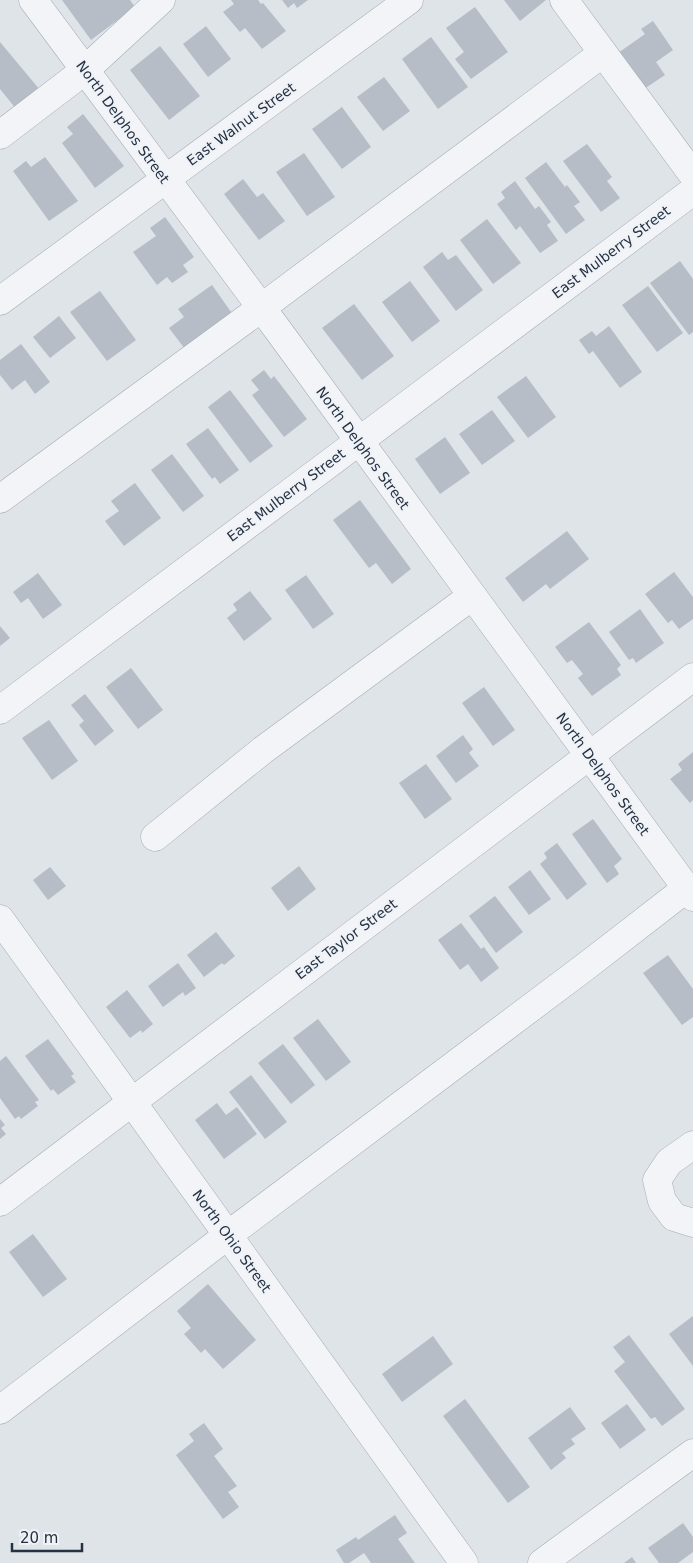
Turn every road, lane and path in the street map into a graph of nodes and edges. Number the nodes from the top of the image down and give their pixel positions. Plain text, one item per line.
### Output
1 (33, 0) edge
2 (161, 0) edge
3 (409, 0) edge
4 (564, 0) edge
5 (603, 53) junction
6 (84, 71) junction
7 (0, 135) edge
8 (693, 175) edge
9 (165, 180) junction
10 (693, 191) edge
11 (0, 301) edge
12 (261, 308) junction
13 (358, 440) junction
14 (0, 499) edge
15 (472, 596) junction
16 (693, 677) edge
17 (0, 710) edge
18 (589, 755) junction
19 (155, 837) dead end
20 (690, 892) edge
21 (0, 919) edge
22 (8, 948) edge
23 (133, 1102) junction
24 (693, 1145) edge
25 (0, 1202) edge
26 (693, 1223) edge
27 (228, 1235) junction
28 (0, 1410) edge
29 (693, 1453) edge
30 (464, 1563) edge
31 (542, 1563) edge

1 - 6 street, North Delphos Street
2 - 6 street
3 - 9 street, East Walnut Street
4 - 5 street
5 - 8 street
5 - 12 street
6 - 7 street
6 - 9 street, North Delphos Street
9 - 11 street, East Walnut Street
9 - 12 street, North Delphos Street
10 - 13 street, East Mulberry Street
12 - 13 street, North Delphos Street
12 - 14 street
13 - 15 street, North Delphos Street
13 - 17 street, East Mulberry Street
15 - 18 street, North Delphos Street
15 - 19 street
16 - 18 street, East Taylor Street
18 - 20 street, North Delphos Street
18 - 23 street, East Taylor Street
20 - 27 street
21 - 22 street, North Ohio Street
22 - 23 street, North Ohio Street
23 - 25 street, East Taylor Street
23 - 27 street, North Ohio Street
24 - 26 street
27 - 28 street
27 - 30 street, North Ohio Street
29 - 31 street

